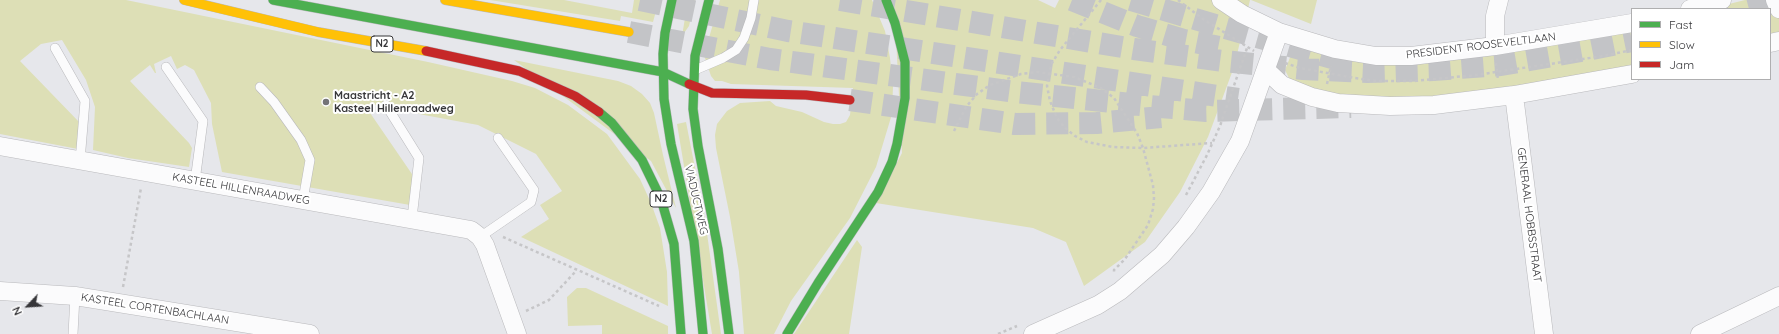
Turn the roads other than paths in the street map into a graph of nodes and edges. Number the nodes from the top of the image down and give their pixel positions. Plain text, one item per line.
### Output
1 (184, 0) edge
2 (273, 0) edge
3 (445, 0) edge
4 (672, 0) edge
5 (709, 0) edge
6 (754, 0) edge
7 (886, 0) edge
8 (1221, 0) edge
9 (1499, 0) edge
10 (1722, 0) edge
11 (1775, 0) edge
12 (1694, 8) edge
13 (1779, 9) edge
14 (1631, 23) edge
15 (629, 32) tunnel mouth
16 (1279, 32) junction
17 (1494, 46) junction
18 (55, 48) dead end
19 (166, 67) dead end
20 (1266, 70) junction
21 (694, 71) junction
22 (663, 72) junction
23 (1631, 74) edge
24 (260, 86) dead end
25 (693, 86) junction
26 (1507, 96) junction
27 (850, 100) tunnel mouth
28 (386, 106) dead end
29 (498, 138) dead end
30 (0, 146) edge
31 (80, 161) junction
32 (195, 181) junction
33 (303, 200) junction
34 (412, 218) junction
35 (480, 237) junction
36 (0, 291) edge
37 (75, 296) junction
38 (1779, 296) edge
39 (515, 326) edge
40 (1058, 329) edge
41 (1026, 330) edge
42 (73, 334) edge
43 (310, 334) edge
44 (681, 334) edge
45 (703, 334) edge
46 (729, 334) edge
47 (787, 334) edge
48 (1544, 334) edge
49 (1700, 334) edge

1 - 44 main road, N2
2 - 22 main road, N2
3 - 15 main road
4 - 22 main road, VIADUCTWEG
5 - 21 main road, VIADUCTWEG
6 - 21 lane
7 - 47 main road
8 - 16 street, PRESIDENT ROOSEVELTLAAN
9 - 17 street
10 - 12 street
11 - 13 street
14 - 17 street, PRESIDENT ROOSEVELTLAAN
16 - 17 street, PRESIDENT ROOSEVELTLAAN
16 - 20 street
18 - 31 lane
19 - 32 lane
20 - 26 street
20 - 40 street
21 - 25 main road, VIADUCTWEG
22 - 25 main road
22 - 45 main road, VIADUCTWEG
23 - 26 street
24 - 33 lane
25 - 27 main road
25 - 46 main road, VIADUCTWEG
26 - 48 street, GENERAAL HOBBSSTRAAT
28 - 34 lane
29 - 35 lane
30 - 31 street, KASTEEL HILLENRAADWEG
31 - 32 street, KASTEEL HILLENRAADWEG
32 - 33 street, KASTEEL HILLENRAADWEG
33 - 34 street, KASTEEL HILLENRAADWEG
34 - 35 street, KASTEEL HILLENRAADWEG
35 - 39 street
36 - 37 street, KASTEEL CORTENBACHLAAN
37 - 42 lane
37 - 43 street, KASTEEL CORTENBACHLAAN
38 - 49 street
40 - 41 street

